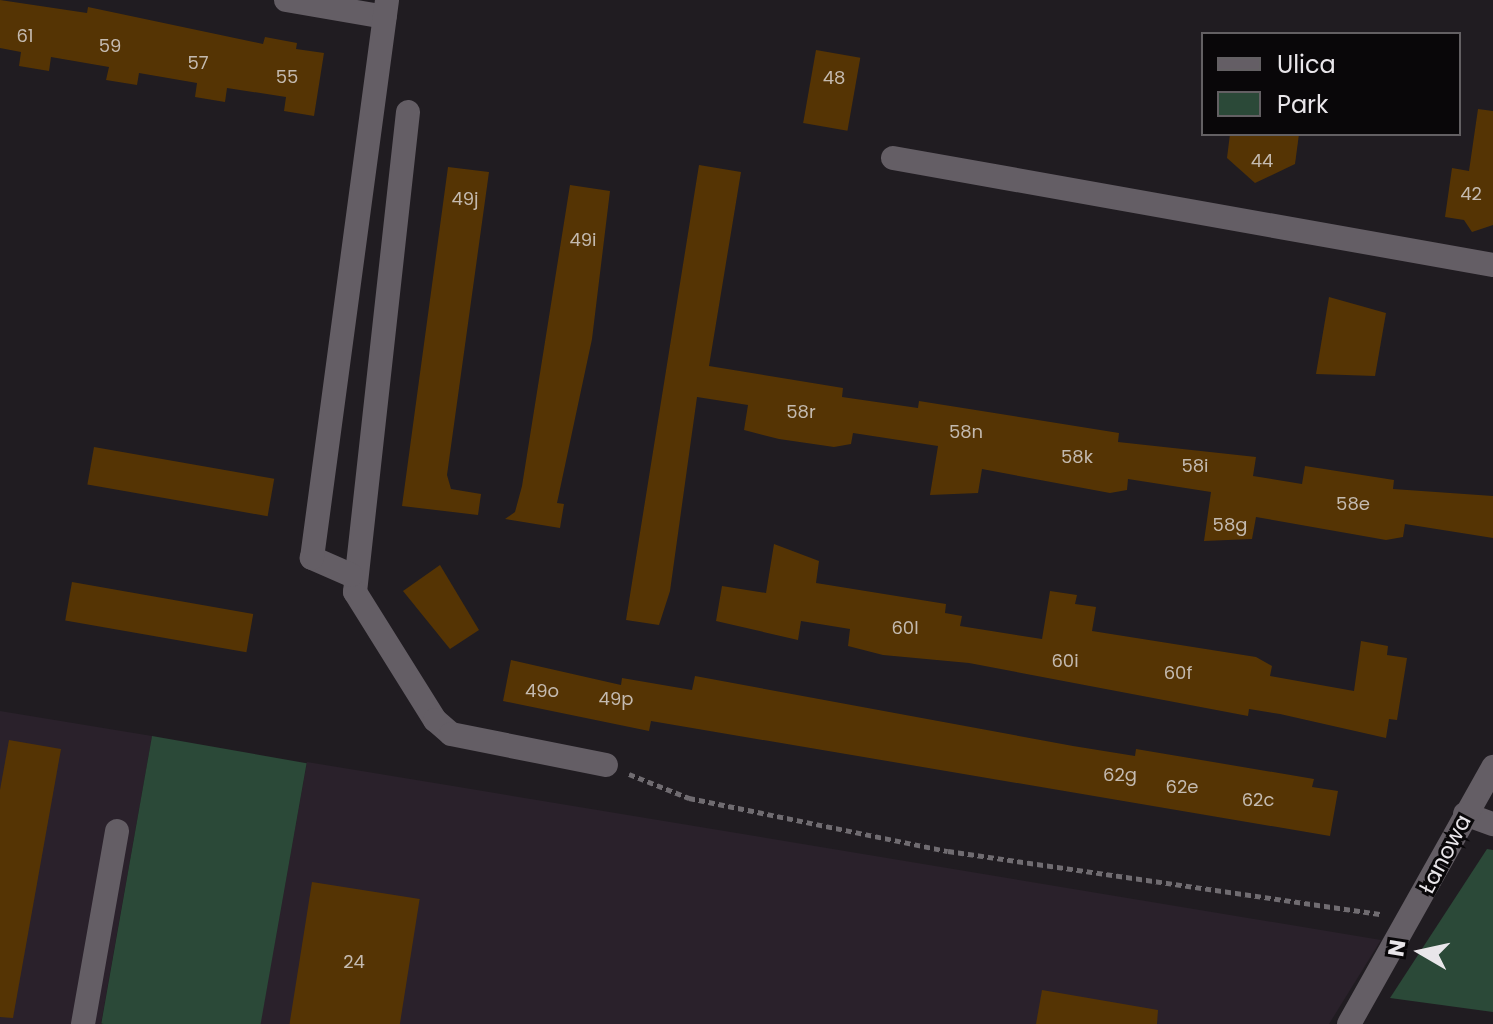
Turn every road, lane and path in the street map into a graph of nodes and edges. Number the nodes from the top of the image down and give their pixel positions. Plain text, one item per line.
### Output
1 (286, 0) edge
2 (386, 8) edge
3 (408, 112) dead end
4 (893, 158) dead end
5 (1493, 265) edge
6 (351, 575) junction
7 (606, 765) joint
8 (1493, 767) edge
9 (1465, 814) junction
10 (1493, 824) edge
11 (117, 831) dead end
12 (1411, 918) junction
13 (83, 1024) edge
14 (1349, 1024) edge

1 - 2 street
2 - 6 street
3 - 6 street
4 - 5 street
6 - 7 street
7 - 12 path
8 - 9 street, Łanowa
9 - 10 street
9 - 12 street, Łanowa
11 - 13 street
12 - 14 street, Łanowa

